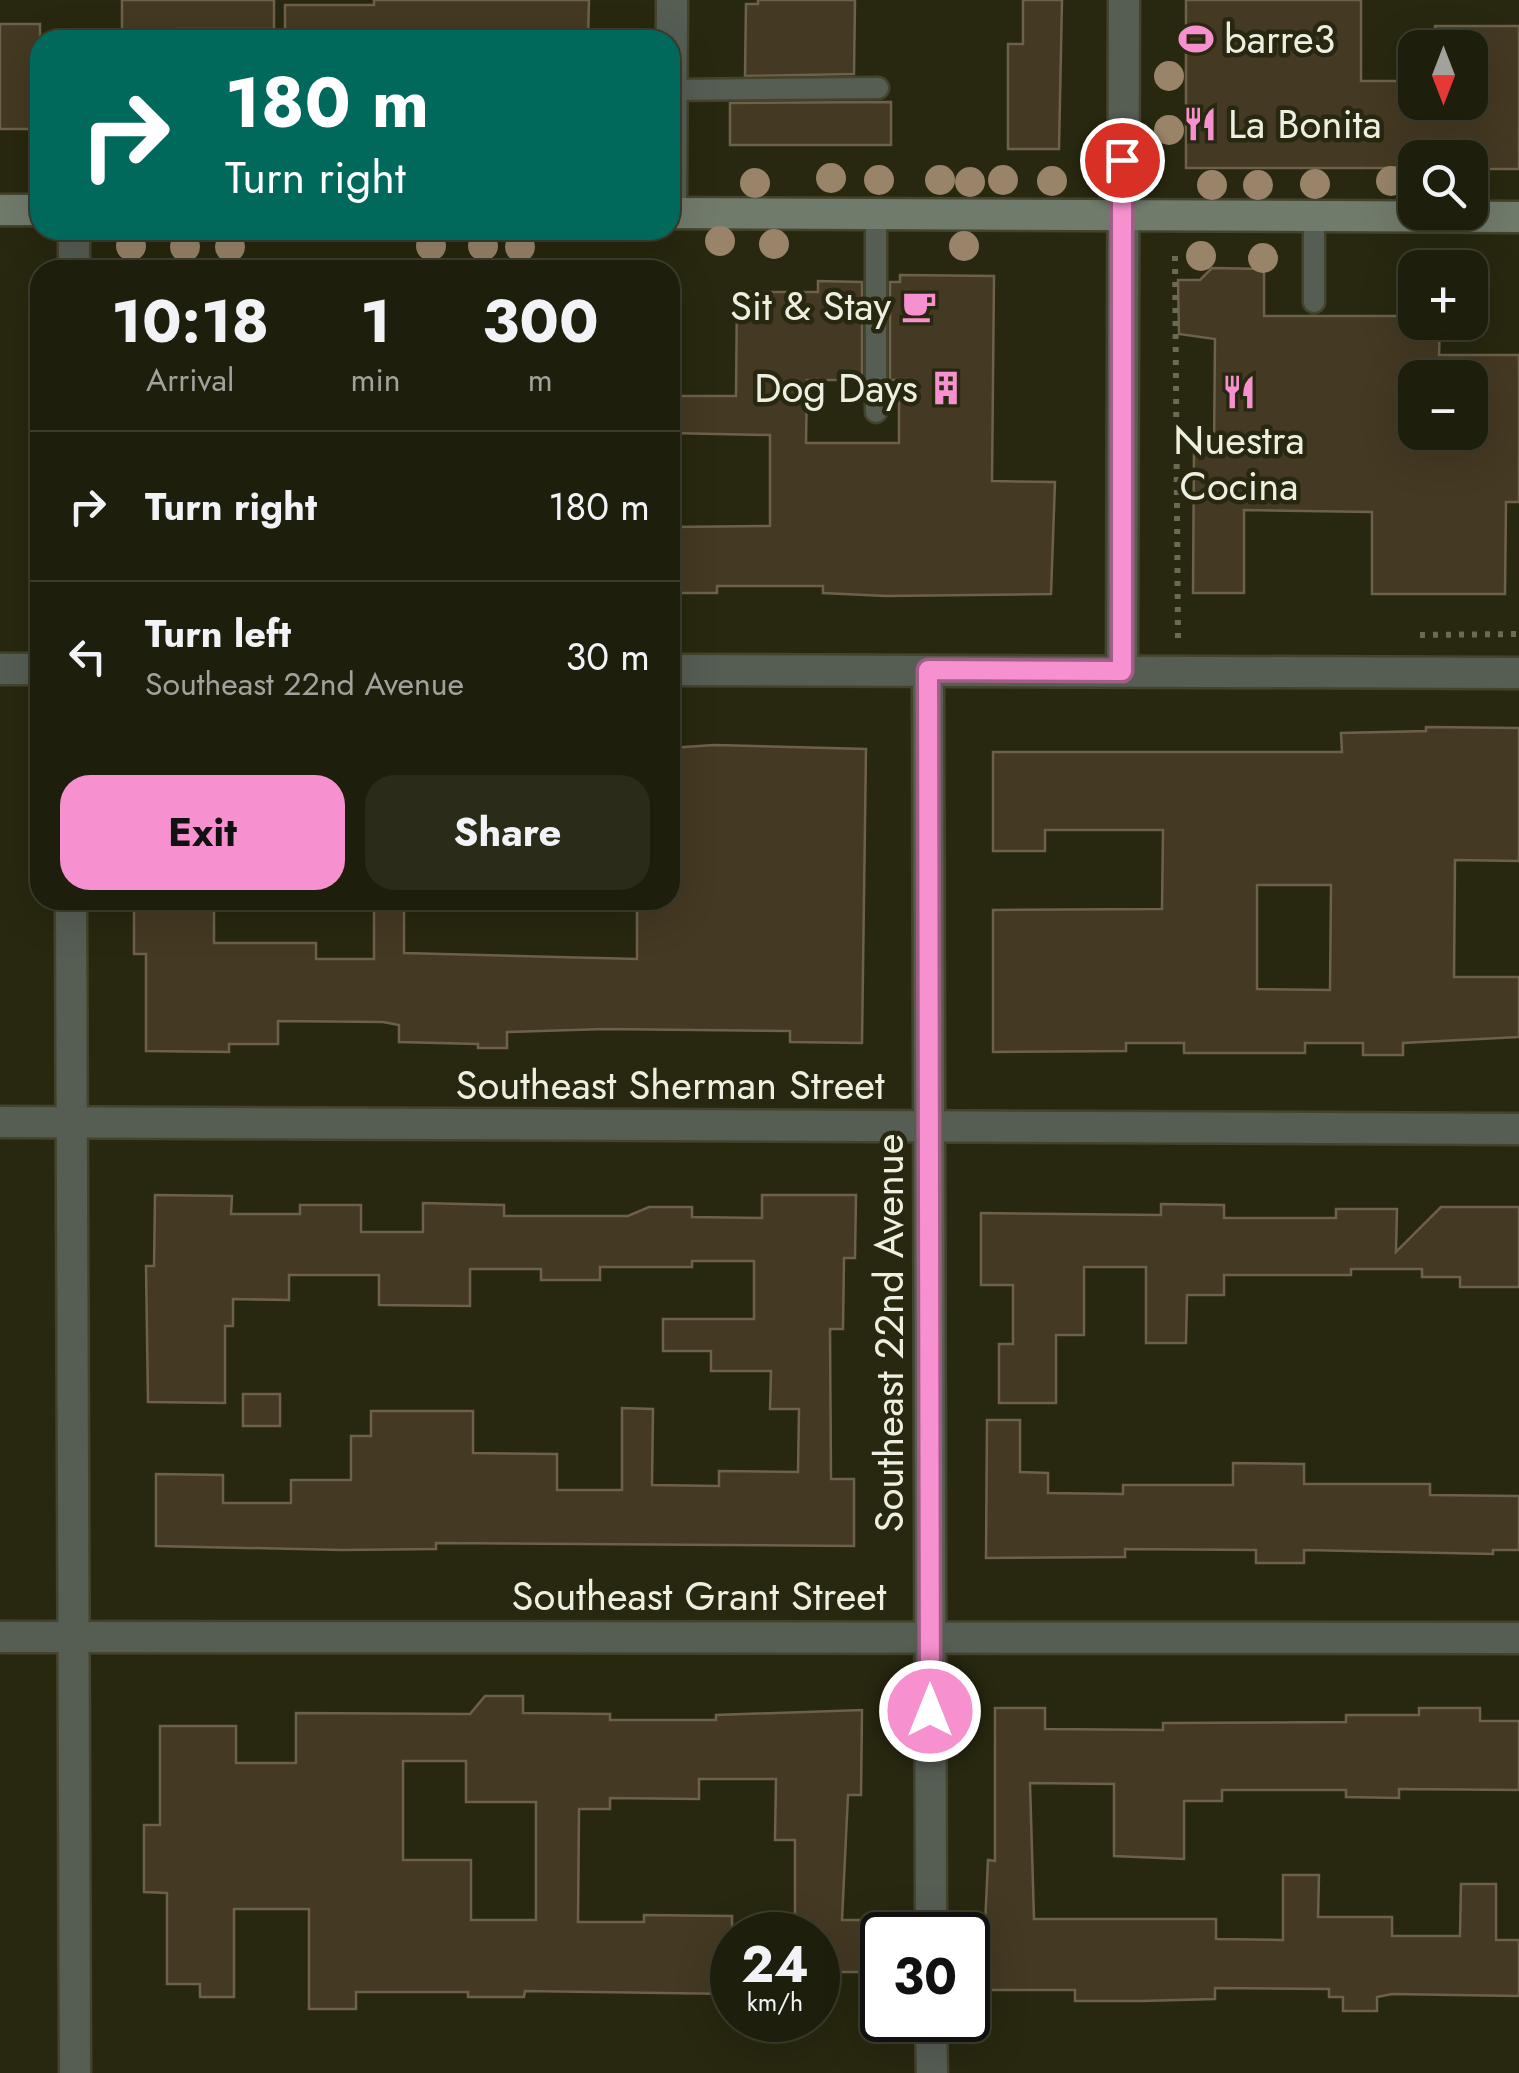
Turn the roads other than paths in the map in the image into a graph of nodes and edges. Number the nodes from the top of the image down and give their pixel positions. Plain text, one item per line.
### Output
1 (672, 0) edge
2 (1124, 0) edge
3 (672, 30) edge
4 (878, 88) dead end
5 (680, 90) edge
6 (0, 210) edge
7 (30, 210) edge
8 (680, 213) edge
9 (876, 214) junction
10 (1121, 216) junction
11 (1314, 217) junction
12 (1519, 217) edge
13 (1314, 302) dead end
14 (876, 412) dead end
15 (0, 669) edge
16 (30, 670) edge
17 (680, 670) edge
18 (928, 670) junction
19 (1122, 671) junction
20 (1519, 673) edge
21 (71, 910) edge
22 (0, 1122) edge
23 (71, 1122) junction
24 (928, 1126) junction
25 (1519, 1129) edge
26 (930, 1636) junction
27 (0, 1637) edge
28 (72, 1637) junction
29 (1519, 1638) edge
30 (931, 1912) edge
31 (931, 2042) edge
32 (75, 2073) edge
33 (932, 2073) edge

1 - 3 street
2 - 10 street
4 - 5 lane
6 - 7 main road
8 - 9 main road
9 - 10 main road
9 - 14 lane
10 - 11 main road
10 - 19 street
11 - 12 main road
11 - 13 lane
15 - 16 street
17 - 18 street
18 - 19 street
18 - 24 street, Southeast 22nd Avenue
19 - 20 street
21 - 23 street
22 - 23 street, Southeast Sherman Street
23 - 24 street, Southeast Sherman Street
23 - 28 street
24 - 25 street, Southeast Sherman Street
24 - 26 street, Southeast 22nd Avenue
26 - 28 street, Southeast Grant Street
26 - 29 street, Southeast Grant Street
26 - 30 street, Southeast 22nd Avenue
27 - 28 street, Southeast Grant Street
28 - 32 street
31 - 33 street

